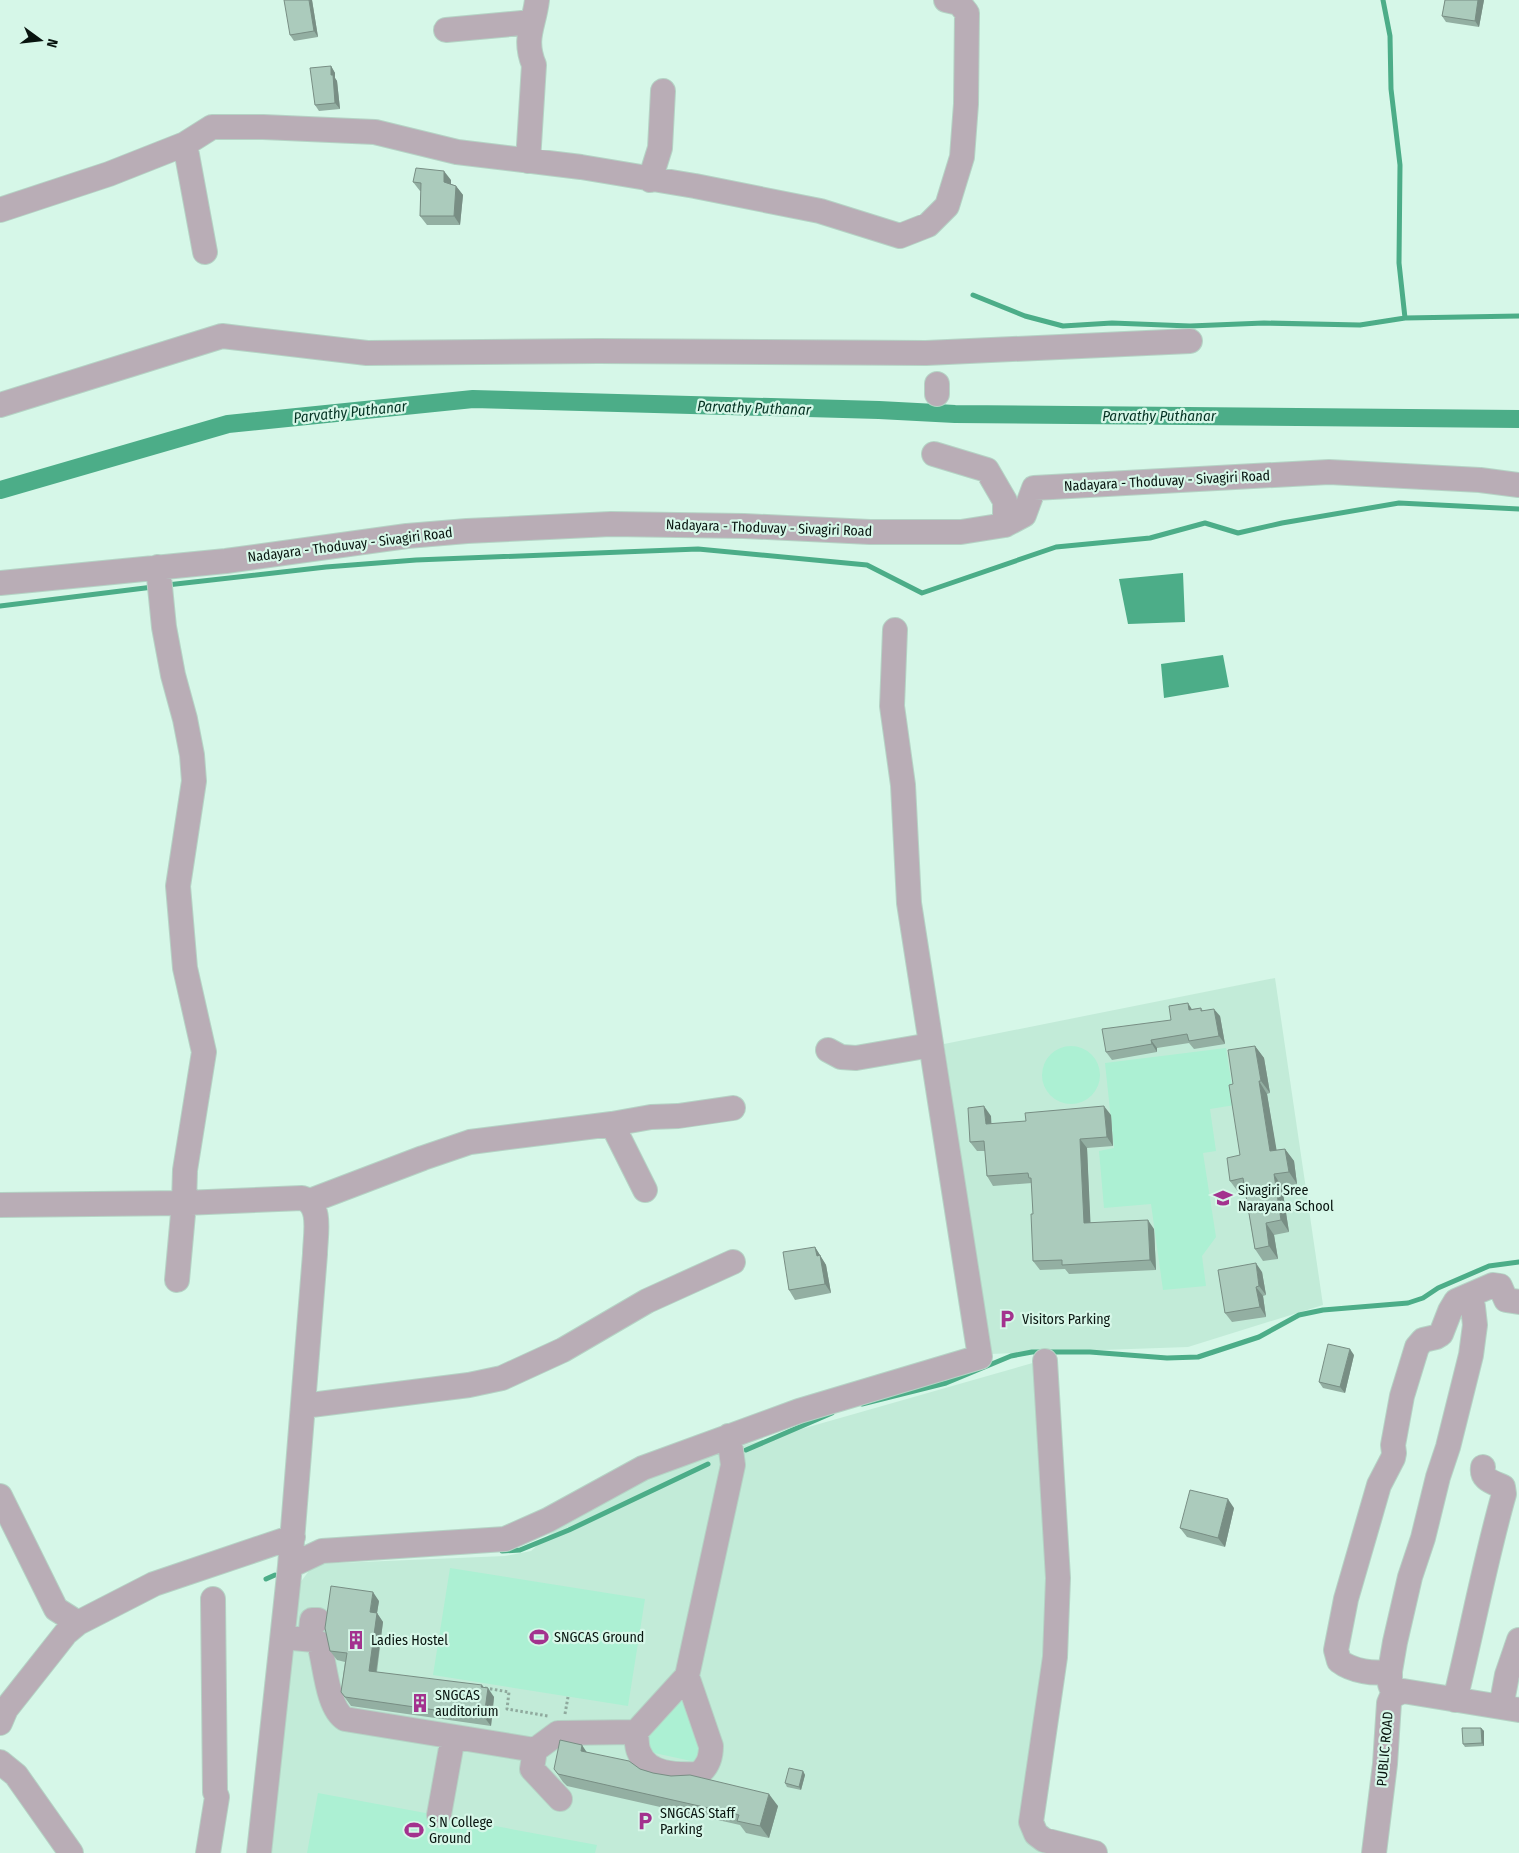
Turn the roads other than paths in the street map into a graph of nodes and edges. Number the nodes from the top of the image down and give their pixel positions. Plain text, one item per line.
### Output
1 (537, 0) edge
2 (955, 1) edge
3 (532, 24) junction
4 (446, 30) dead end
5 (663, 91) dead end
6 (185, 144) junction
7 (528, 161) junction
8 (650, 180) junction
9 (0, 210) edge
10 (205, 252) dead end
11 (1190, 341) dead end
12 (0, 405) edge
13 (934, 454) dead end
14 (1519, 485) edge
15 (1005, 525) junction
16 (158, 567) junction
17 (0, 583) edge
18 (894, 630) dead end
19 (931, 1045) junction
20 (828, 1050) dead end
21 (733, 1108) dead end
22 (612, 1124) junction
23 (645, 1190) dead end
24 (310, 1201) junction
25 (184, 1203) junction
26 (0, 1205) edge
27 (733, 1262) dead end
28 (177, 1280) dead end
29 (1470, 1296) junction
30 (1519, 1302) edge
31 (1045, 1361) dead end
32 (304, 1406) junction
33 (729, 1436) junction
34 (1483, 1466) dead end
35 (0, 1496) edge
36 (293, 1537) junction
37 (290, 1566) junction
38 (213, 1599) dead end
39 (78, 1623) junction
40 (283, 1637) junction
41 (1519, 1640) edge
42 (1390, 1671) junction
43 (687, 1676) junction
44 (1394, 1695) junction
45 (1455, 1700) junction
46 (1510, 1709) edge
47 (0, 1723) edge
48 (636, 1732) junction
49 (453, 1737) junction
50 (535, 1750) junction
51 (0, 1762) edge
52 (560, 1799) dead end
53 (439, 1815) dead end
54 (71, 1853) edge
55 (208, 1853) edge
56 (259, 1853) edge
57 (1095, 1853) edge
58 (1374, 1853) edge

1 - 3 street
2 - 8 street
3 - 4 street
3 - 7 street
5 - 8 street
6 - 7 street
6 - 9 street
6 - 10 street
7 - 8 street
11 - 12 street
13 - 15 street
14 - 15 street, Nadayara - Thoduvay - Sivagiri Road
15 - 16 street, Nadayara - Thoduvay - Sivagiri Road
16 - 17 street, Nadayara - Thoduvay - Sivagiri Road
16 - 25 street
18 - 19 street
19 - 20 street
19 - 33 street
21 - 22 street
22 - 23 street
22 - 24 street
24 - 25 street
24 - 32 street
25 - 26 street
25 - 28 street
27 - 32 street
29 - 30 street
29 - 42 street
29 - 42 street
31 - 57 street
32 - 36 street
33 - 37 street
33 - 43 street
34 - 45 street
35 - 39 street
36 - 37 street
36 - 39 street
37 - 40 street
38 - 55 street
39 - 47 street
40 - 49 street
40 - 56 street
41 - 46 street, PUBLIC ROAD
42 - 44 street
43 - 48 street
43 - 48 street
44 - 45 street, PUBLIC ROAD
44 - 58 street, PUBLIC ROAD
45 - 46 street, PUBLIC ROAD
48 - 50 street
49 - 50 street
49 - 53 street
50 - 52 street
51 - 54 street

